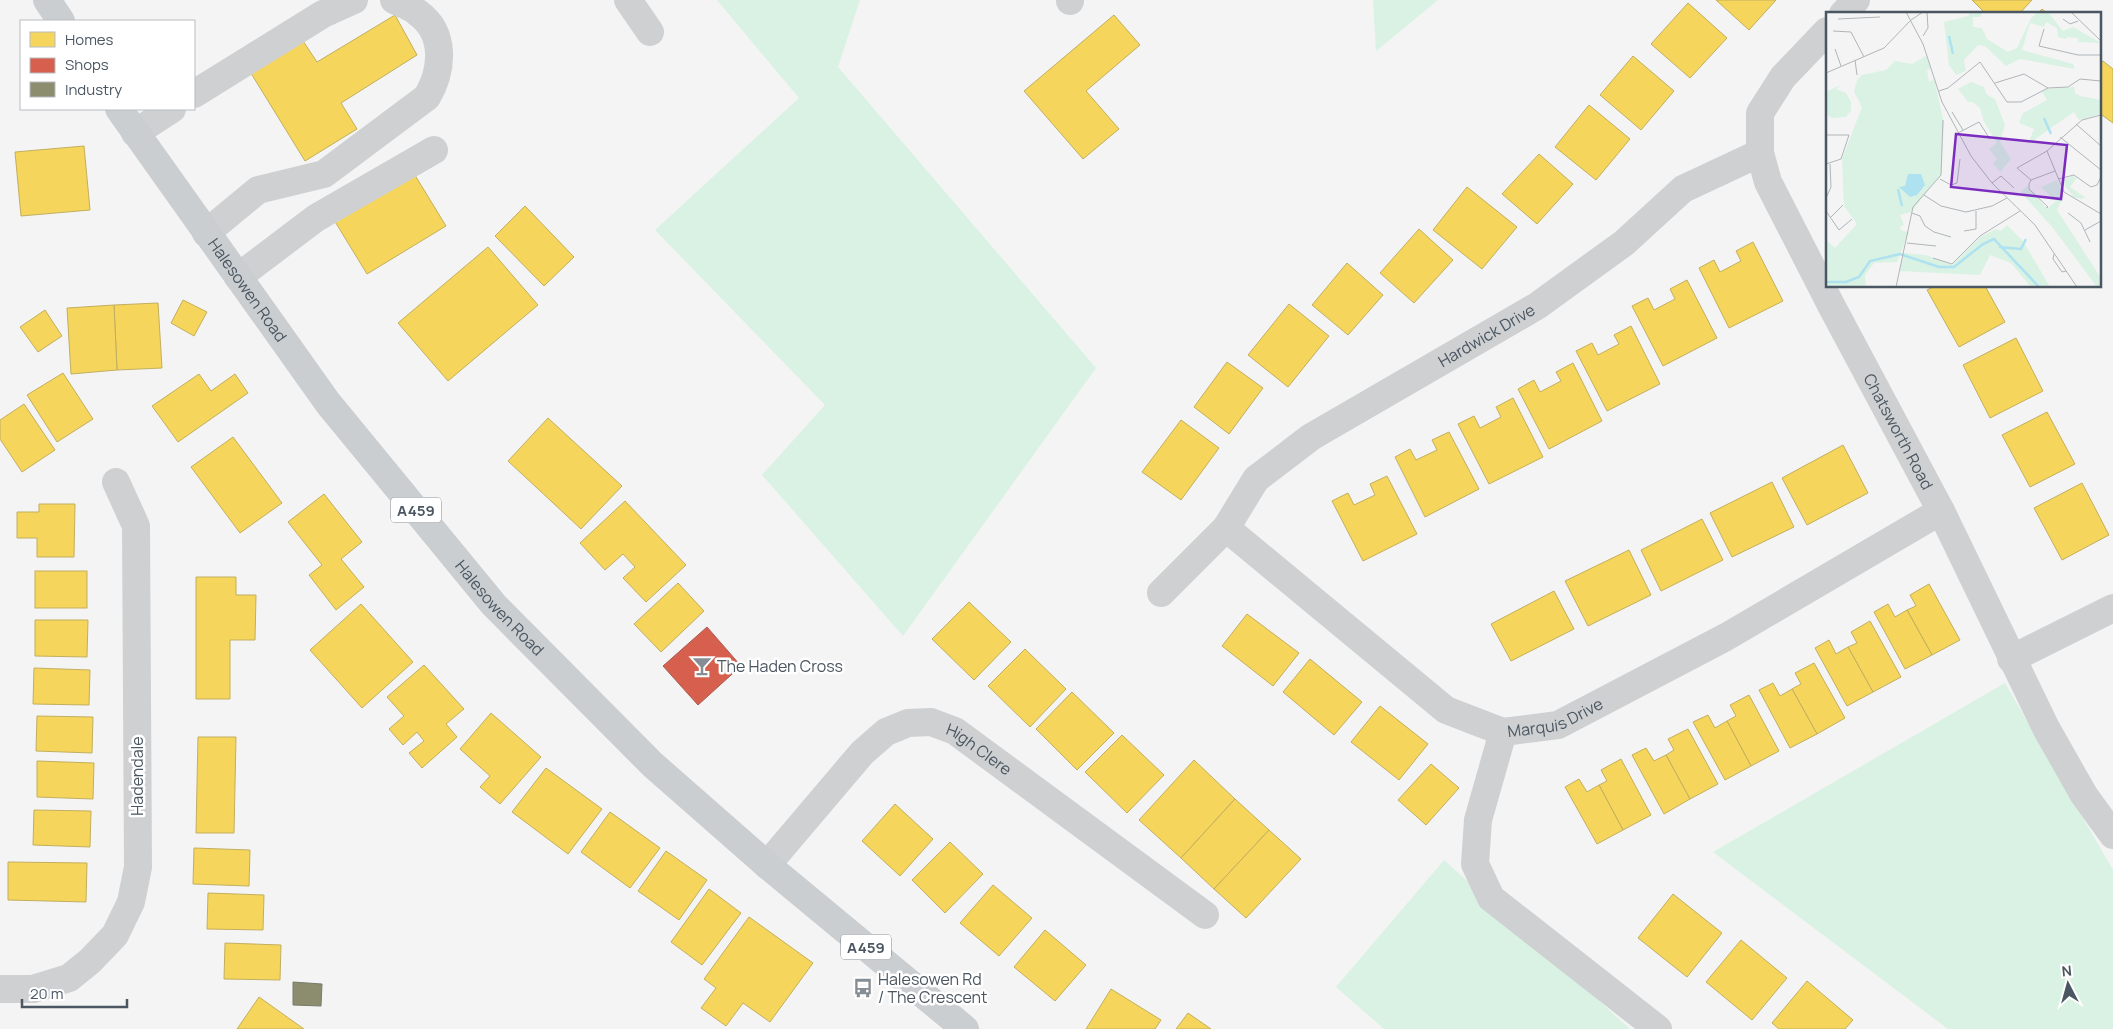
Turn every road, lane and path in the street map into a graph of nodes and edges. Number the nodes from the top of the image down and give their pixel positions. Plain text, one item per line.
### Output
1 (47, 0) edge
2 (354, 0) edge
3 (394, 0) edge
4 (628, 0) edge
5 (1856, 0) edge
6 (1845, 12) edge
7 (60, 20) edge
8 (650, 32) dead end
9 (1826, 32) edge
10 (195, 93) edge
11 (120, 110) edge
12 (170, 110) edge
13 (135, 133) junction
14 (434, 150) dead end
15 (1760, 153) junction
16 (206, 233) junction
17 (238, 277) junction
18 (116, 482) dead end
19 (1941, 511) junction
20 (1226, 528) junction
21 (1161, 593) dead end
22 (2113, 608) edge
23 (2011, 659) junction
24 (1503, 732) junction
25 (2113, 835) edge
26 (767, 865) junction
27 (1205, 915) dead end
28 (0, 989) edge
29 (965, 1029) edge
30 (1658, 1029) edge

1 - 7 main road
2 - 10 street
3 - 16 street
4 - 8 street
5 - 6 street
9 - 15 street, Chatsworth Road
11 - 13 main road, Halesowen Road / A459
12 - 13 street
13 - 16 main road, Halesowen Road / A459
14 - 17 street
15 - 19 street, Chatsworth Road
15 - 20 street, Hardwick Drive
16 - 17 main road, Halesowen Road / A459
17 - 26 main road, Halesowen Road / A459
18 - 28 street, Hadendale
19 - 23 street, Chatsworth Road
19 - 24 street, Marquis Drive
20 - 21 street, Hardwick Drive
20 - 24 street
22 - 23 street
23 - 25 street, Chatsworth Road
24 - 30 street, Marquis Drive
26 - 27 street, High Clere
26 - 29 main road, Halesowen Road / A459

